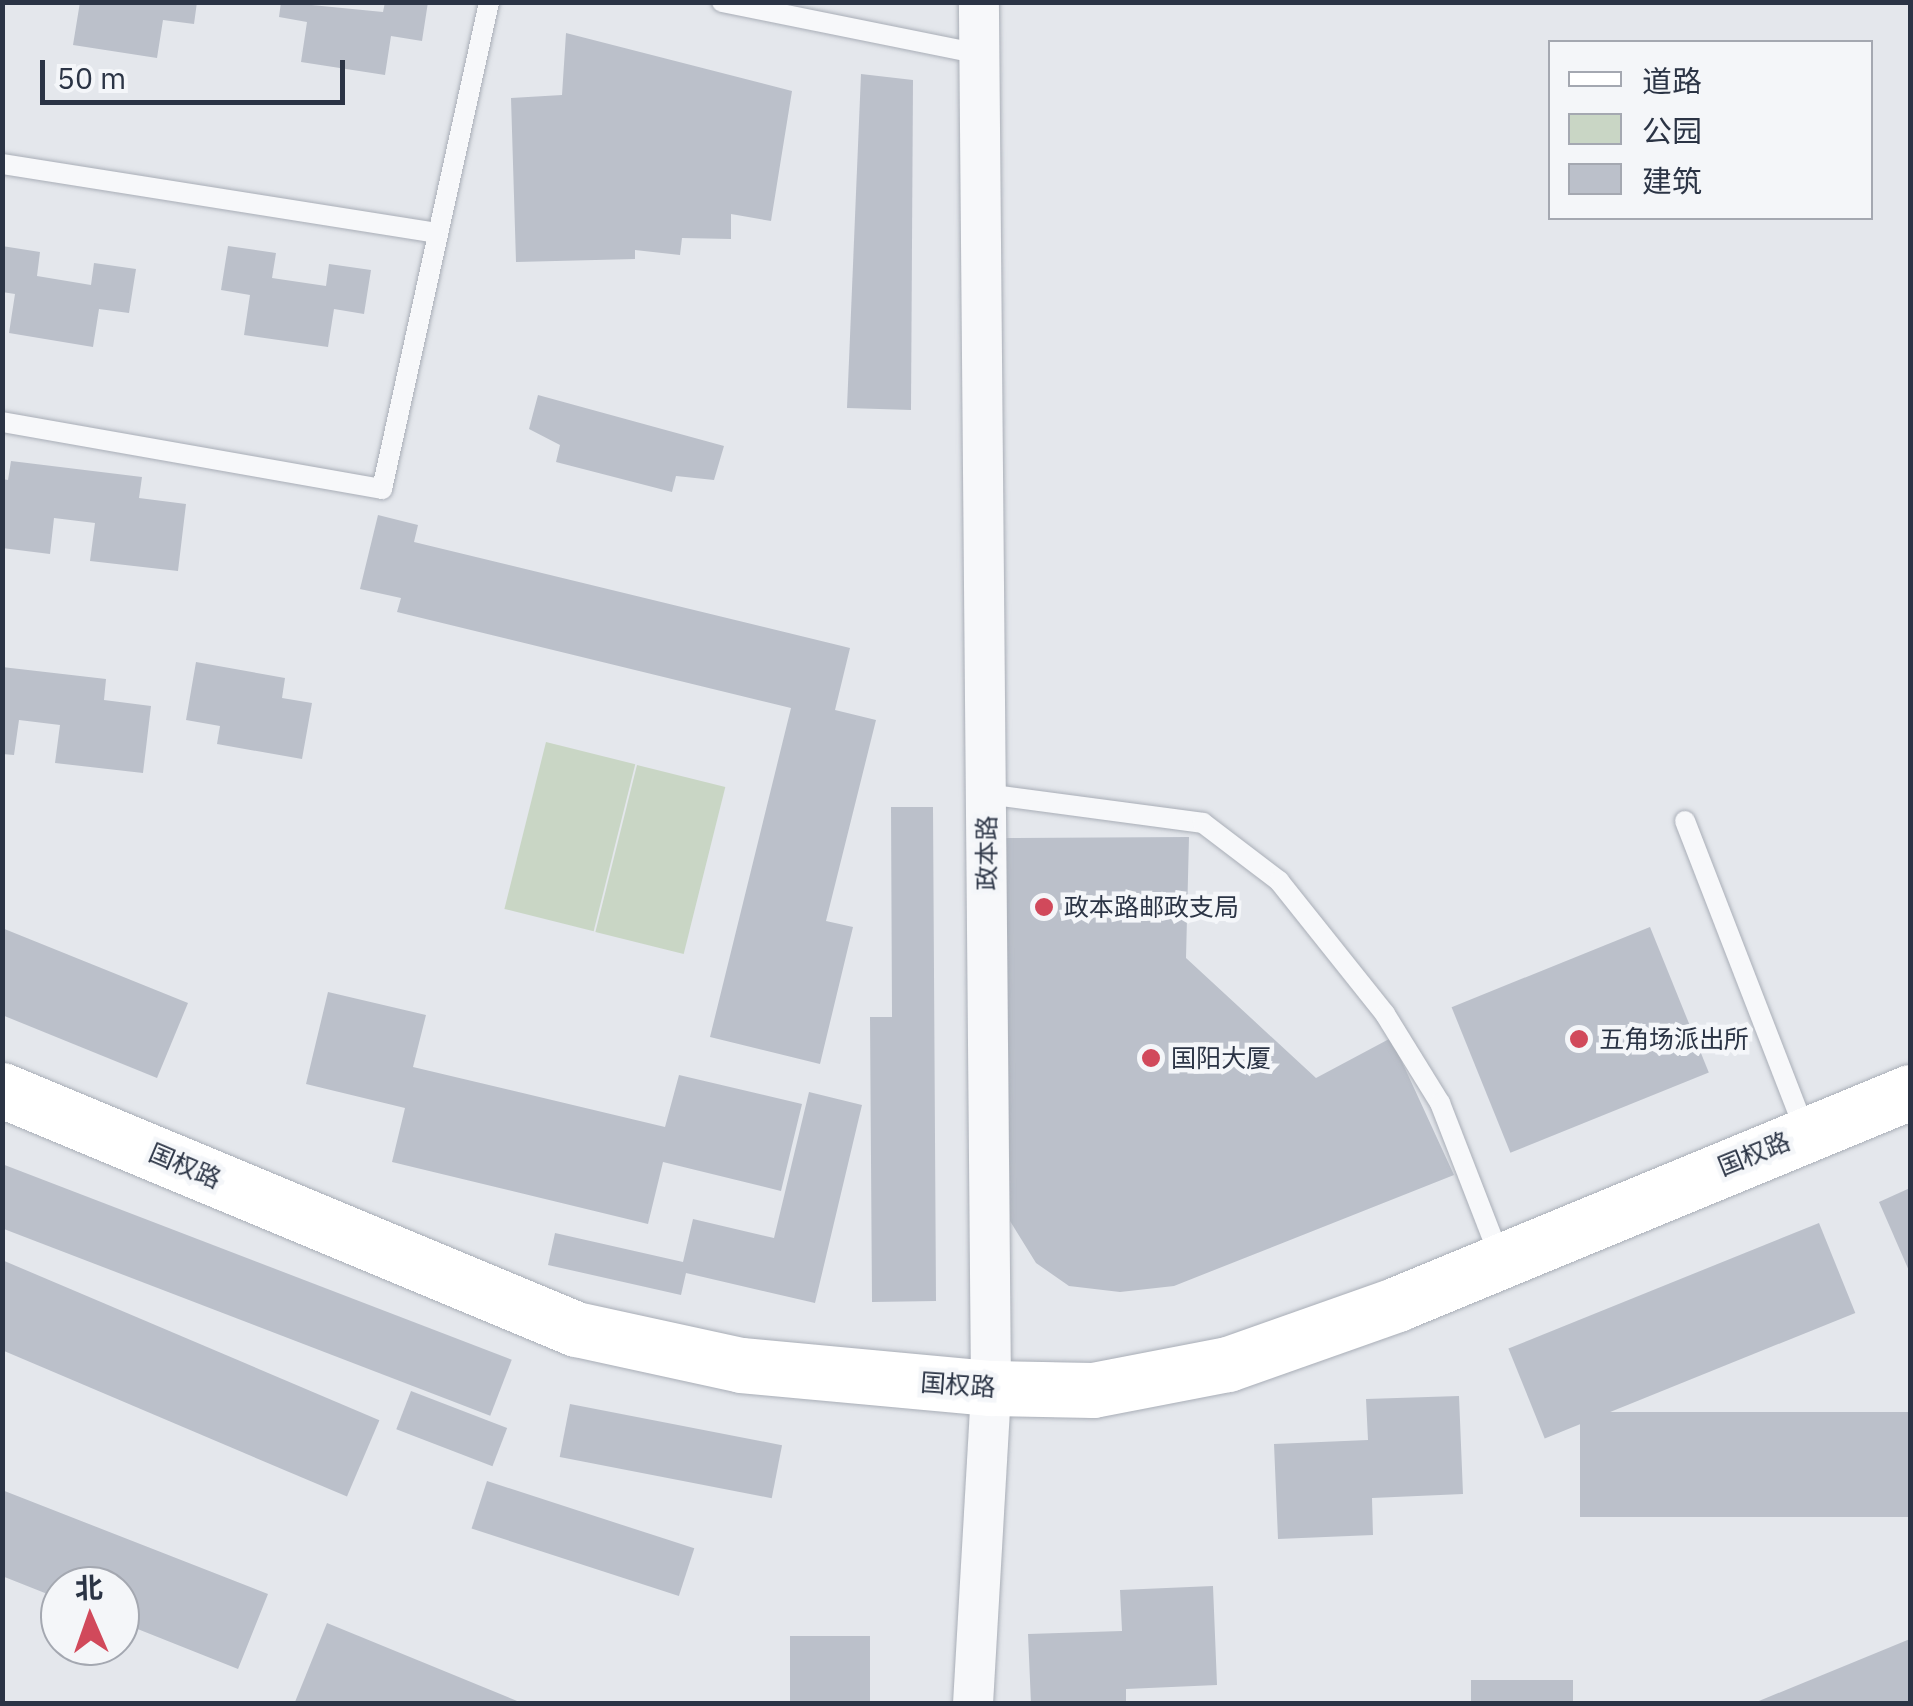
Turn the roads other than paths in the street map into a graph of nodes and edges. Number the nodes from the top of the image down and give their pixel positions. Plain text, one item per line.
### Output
1 (489, 2) edge
2 (722, 2) edge
3 (978, 2) edge
4 (980, 54) junction
5 (2, 164) edge
6 (438, 234) junction
7 (2, 422) edge
8 (986, 794) junction
9 (1686, 821) dead end
10 (2, 1090) edge
11 (1910, 1092) edge
12 (1806, 1133) junction
13 (1501, 1260) junction
14 (991, 1388) junction
15 (973, 1704) edge

1 - 6 lane
2 - 4 lane
3 - 4 street, 政本路
4 - 8 street, 政本路
5 - 6 lane
6 - 7 lane
8 - 13 lane
8 - 14 street, 政本路
9 - 12 lane
10 - 14 street, 国权路
11 - 12 street, 国权路
12 - 13 street, 国权路
13 - 14 street, 国权路
14 - 15 street, 政本路

